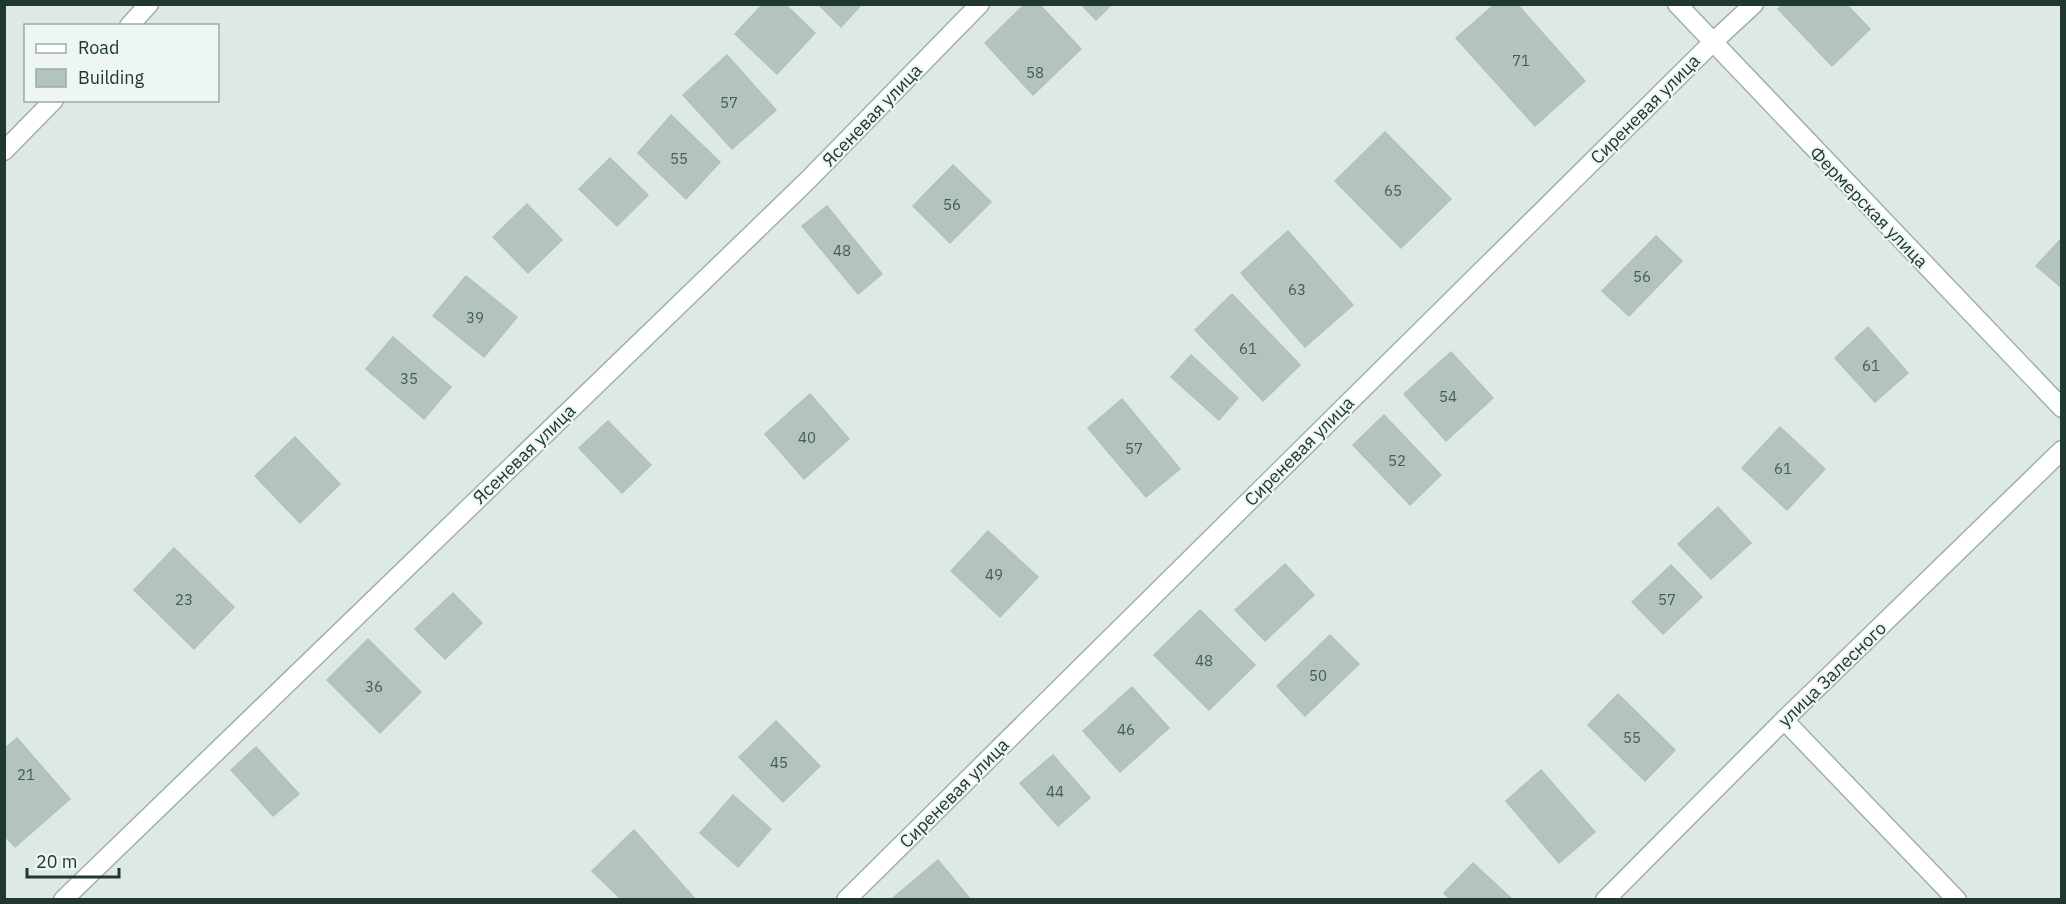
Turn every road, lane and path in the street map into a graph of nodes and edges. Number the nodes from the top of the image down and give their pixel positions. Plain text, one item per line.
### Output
1 (149, 4) edge
2 (980, 4) edge
3 (1677, 4) edge
4 (1754, 4) edge
5 (131, 24) edge
6 (1712, 43) junction
7 (52, 102) edge
8 (4, 151) edge
9 (2061, 408) edge
10 (2061, 450) edge
11 (1784, 720) junction
12 (63, 900) edge
13 (846, 900) edge
14 (1605, 900) edge
15 (1957, 900) edge

1 - 5 street
2 - 12 street, Ясеневая улица
3 - 6 street, Фермерская улица
4 - 6 street, Сиреневая улица
6 - 9 street, Фермерская улица
6 - 13 street, Сиреневая улица
7 - 8 street
10 - 11 street, улица Залесного
11 - 14 street, улица Залесного
11 - 15 street

